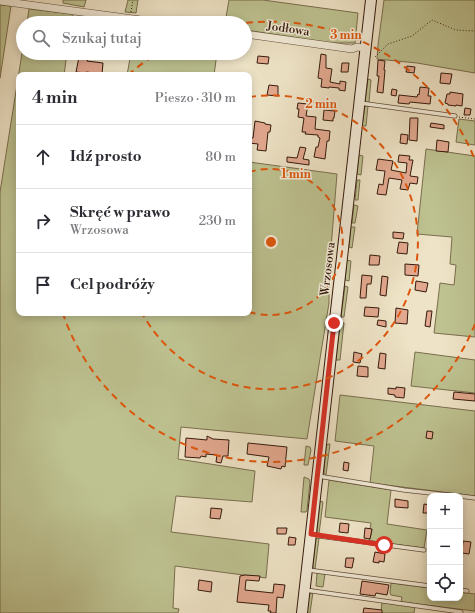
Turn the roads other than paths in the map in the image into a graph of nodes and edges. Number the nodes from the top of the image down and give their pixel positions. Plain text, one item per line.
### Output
1 (371, 0) edge
2 (0, 1) edge
3 (115, 16) edge
4 (252, 35) edge
5 (368, 53) junction
6 (359, 103) junction
7 (455, 116) road end
8 (317, 476) junction
9 (430, 493) edge
10 (463, 496) edge
11 (475, 498) edge
12 (311, 534) junction
13 (424, 550) dead end
14 (306, 570) junction
15 (427, 586) edge
16 (304, 590) junction
17 (463, 590) edge
18 (467, 591) dead end
19 (461, 612) dead end
20 (302, 613) edge

1 - 5 main road, Wrzosowa
2 - 3 street
4 - 5 street, Jodłowa
5 - 6 main road, Wrzosowa
6 - 7 lane
6 - 8 main road, Wrzosowa
8 - 9 lane
8 - 12 main road, Wrzosowa
10 - 11 lane
12 - 13 lane
12 - 14 main road, Wrzosowa
14 - 15 lane
14 - 16 main road, Wrzosowa
16 - 19 lane
16 - 20 main road, Wrzosowa
17 - 18 lane

